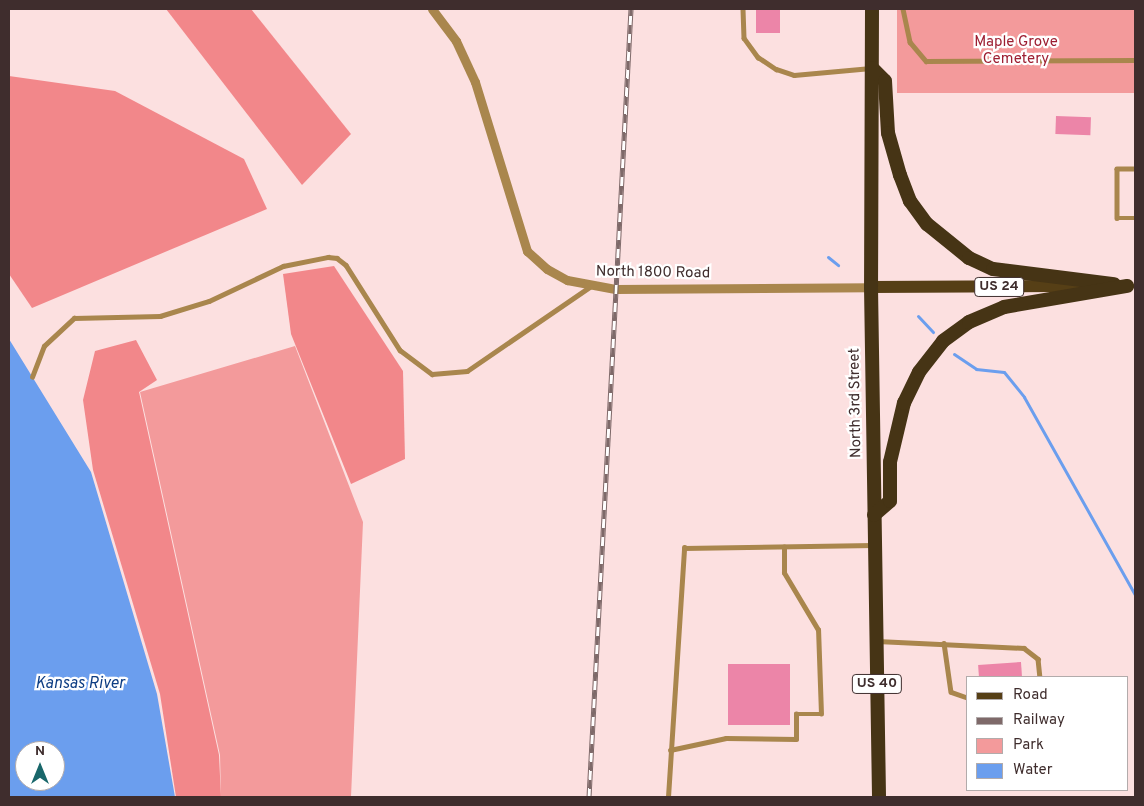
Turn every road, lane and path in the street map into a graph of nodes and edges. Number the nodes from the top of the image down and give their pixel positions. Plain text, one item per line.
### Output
1 (432, 9) edge
2 (743, 9) edge
3 (872, 9) edge
4 (903, 9) edge
5 (1135, 60) edge
6 (872, 68) junction
7 (1135, 169) edge
8 (1135, 218) edge
9 (591, 286) junction
10 (1131, 286) edge
11 (871, 287) junction
12 (32, 377) dead end
13 (874, 515) junction
14 (875, 545) junction
15 (784, 547) junction
16 (876, 641) junction
17 (944, 643) junction
18 (1040, 676) edge
19 (966, 697) edge
20 (670, 750) junction
21 (668, 797) edge
22 (879, 797) edge

1 - 9 street, North 1800 Road
2 - 6 lane
3 - 6 highway, North 3rd Street
4 - 5 lane
6 - 10 highway
6 - 11 highway, North 3rd Street
7 - 8 lane
9 - 11 street, North 1800 Road
9 - 12 lane
10 - 11 main road, US 24
10 - 13 highway
11 - 13 highway, North 3rd Street / US 40
13 - 14 highway, North 3rd Street / US 40
14 - 15 lane
14 - 16 highway, North 3rd Street / US 40
15 - 20 lane
15 - 20 lane
16 - 17 lane
16 - 22 highway, North 3rd Street / US 40
17 - 18 lane
17 - 19 lane
20 - 21 lane

